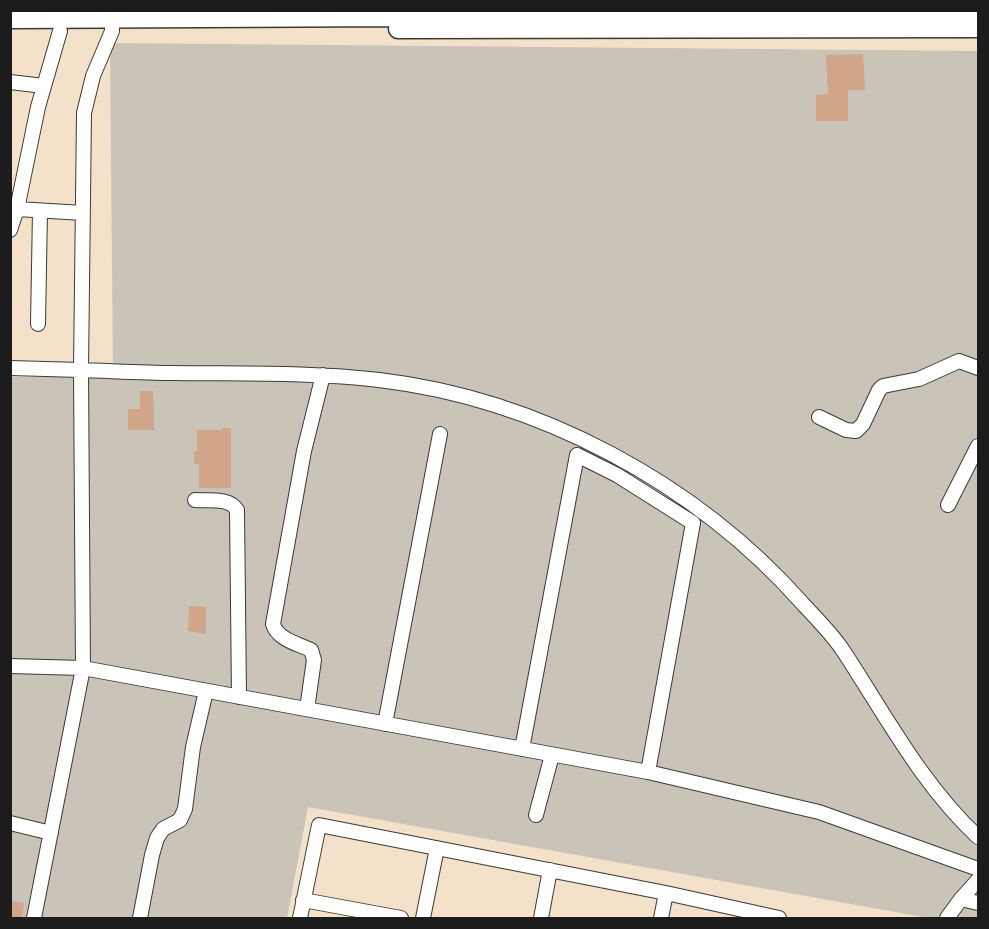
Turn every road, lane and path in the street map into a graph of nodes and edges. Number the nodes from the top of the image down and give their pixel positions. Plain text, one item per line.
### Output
1 (880, 12) edge
2 (627, 13) edge
3 (698, 13) edge
4 (978, 14) edge
5 (10, 19) edge
6 (137, 20) edge
7 (112, 25) junction
8 (978, 28) edge
9 (10, 31) edge
10 (60, 31) junction
11 (10, 82) edge
12 (44, 86) junction
13 (17, 209) junction
14 (40, 210) junction
15 (83, 213) junction
16 (10, 230) edge
17 (38, 324) dead end
18 (10, 368) edge
19 (978, 368) edge
20 (81, 370) junction
21 (323, 375) junction
22 (819, 417) dead end
23 (440, 434) dead end
24 (978, 446) edge
25 (195, 500) dead end
26 (948, 505) dead end
27 (10, 666) edge
28 (84, 668) junction
29 (206, 690) junction
30 (239, 697) junction
31 (307, 709) junction
32 (386, 724) junction
33 (522, 749) junction
34 (552, 755) junction
35 (648, 772) junction
36 (536, 815) dead end
37 (10, 823) edge
38 (51, 833) junction
39 (978, 837) edge
40 (437, 848) junction
41 (978, 868) edge
42 (550, 870) junction
43 (978, 880) edge
44 (666, 893) junction
45 (961, 899) junction
46 (303, 900) junction
47 (978, 903) edge
48 (346, 913) edge
49 (34, 918) edge
50 (141, 918) edge
51 (300, 918) edge
52 (401, 918) edge
53 (423, 918) edge
54 (541, 918) edge
55 (661, 918) edge
56 (779, 918) edge
57 (947, 918) edge

1 - 3 main road
1 - 4 main road
2 - 3 main road
2 - 6 main road
5 - 7 main road
6 - 7 main road
6 - 8 main road
7 - 10 main road
7 - 15 street
9 - 10 main road
10 - 12 street
11 - 12 street
12 - 13 street
13 - 14 street
13 - 16 street
14 - 15 street
14 - 17 street
15 - 20 street
18 - 20 street
19 - 22 street
20 - 21 street
20 - 28 street
21 - 31 street
21 - 39 street
23 - 32 street
24 - 26 street
25 - 30 street
27 - 28 street
28 - 29 street
28 - 38 street
29 - 30 street
29 - 50 street
30 - 31 street
31 - 32 street
32 - 33 street
33 - 34 street
33 - 35 street
34 - 35 street
34 - 36 street
35 - 41 street
37 - 38 street
38 - 49 street
40 - 42 street
40 - 46 street
40 - 53 street
42 - 44 street
42 - 54 street
43 - 45 street
44 - 55 street
44 - 56 street
45 - 47 street
45 - 57 street
46 - 48 street
46 - 51 street
48 - 52 street

